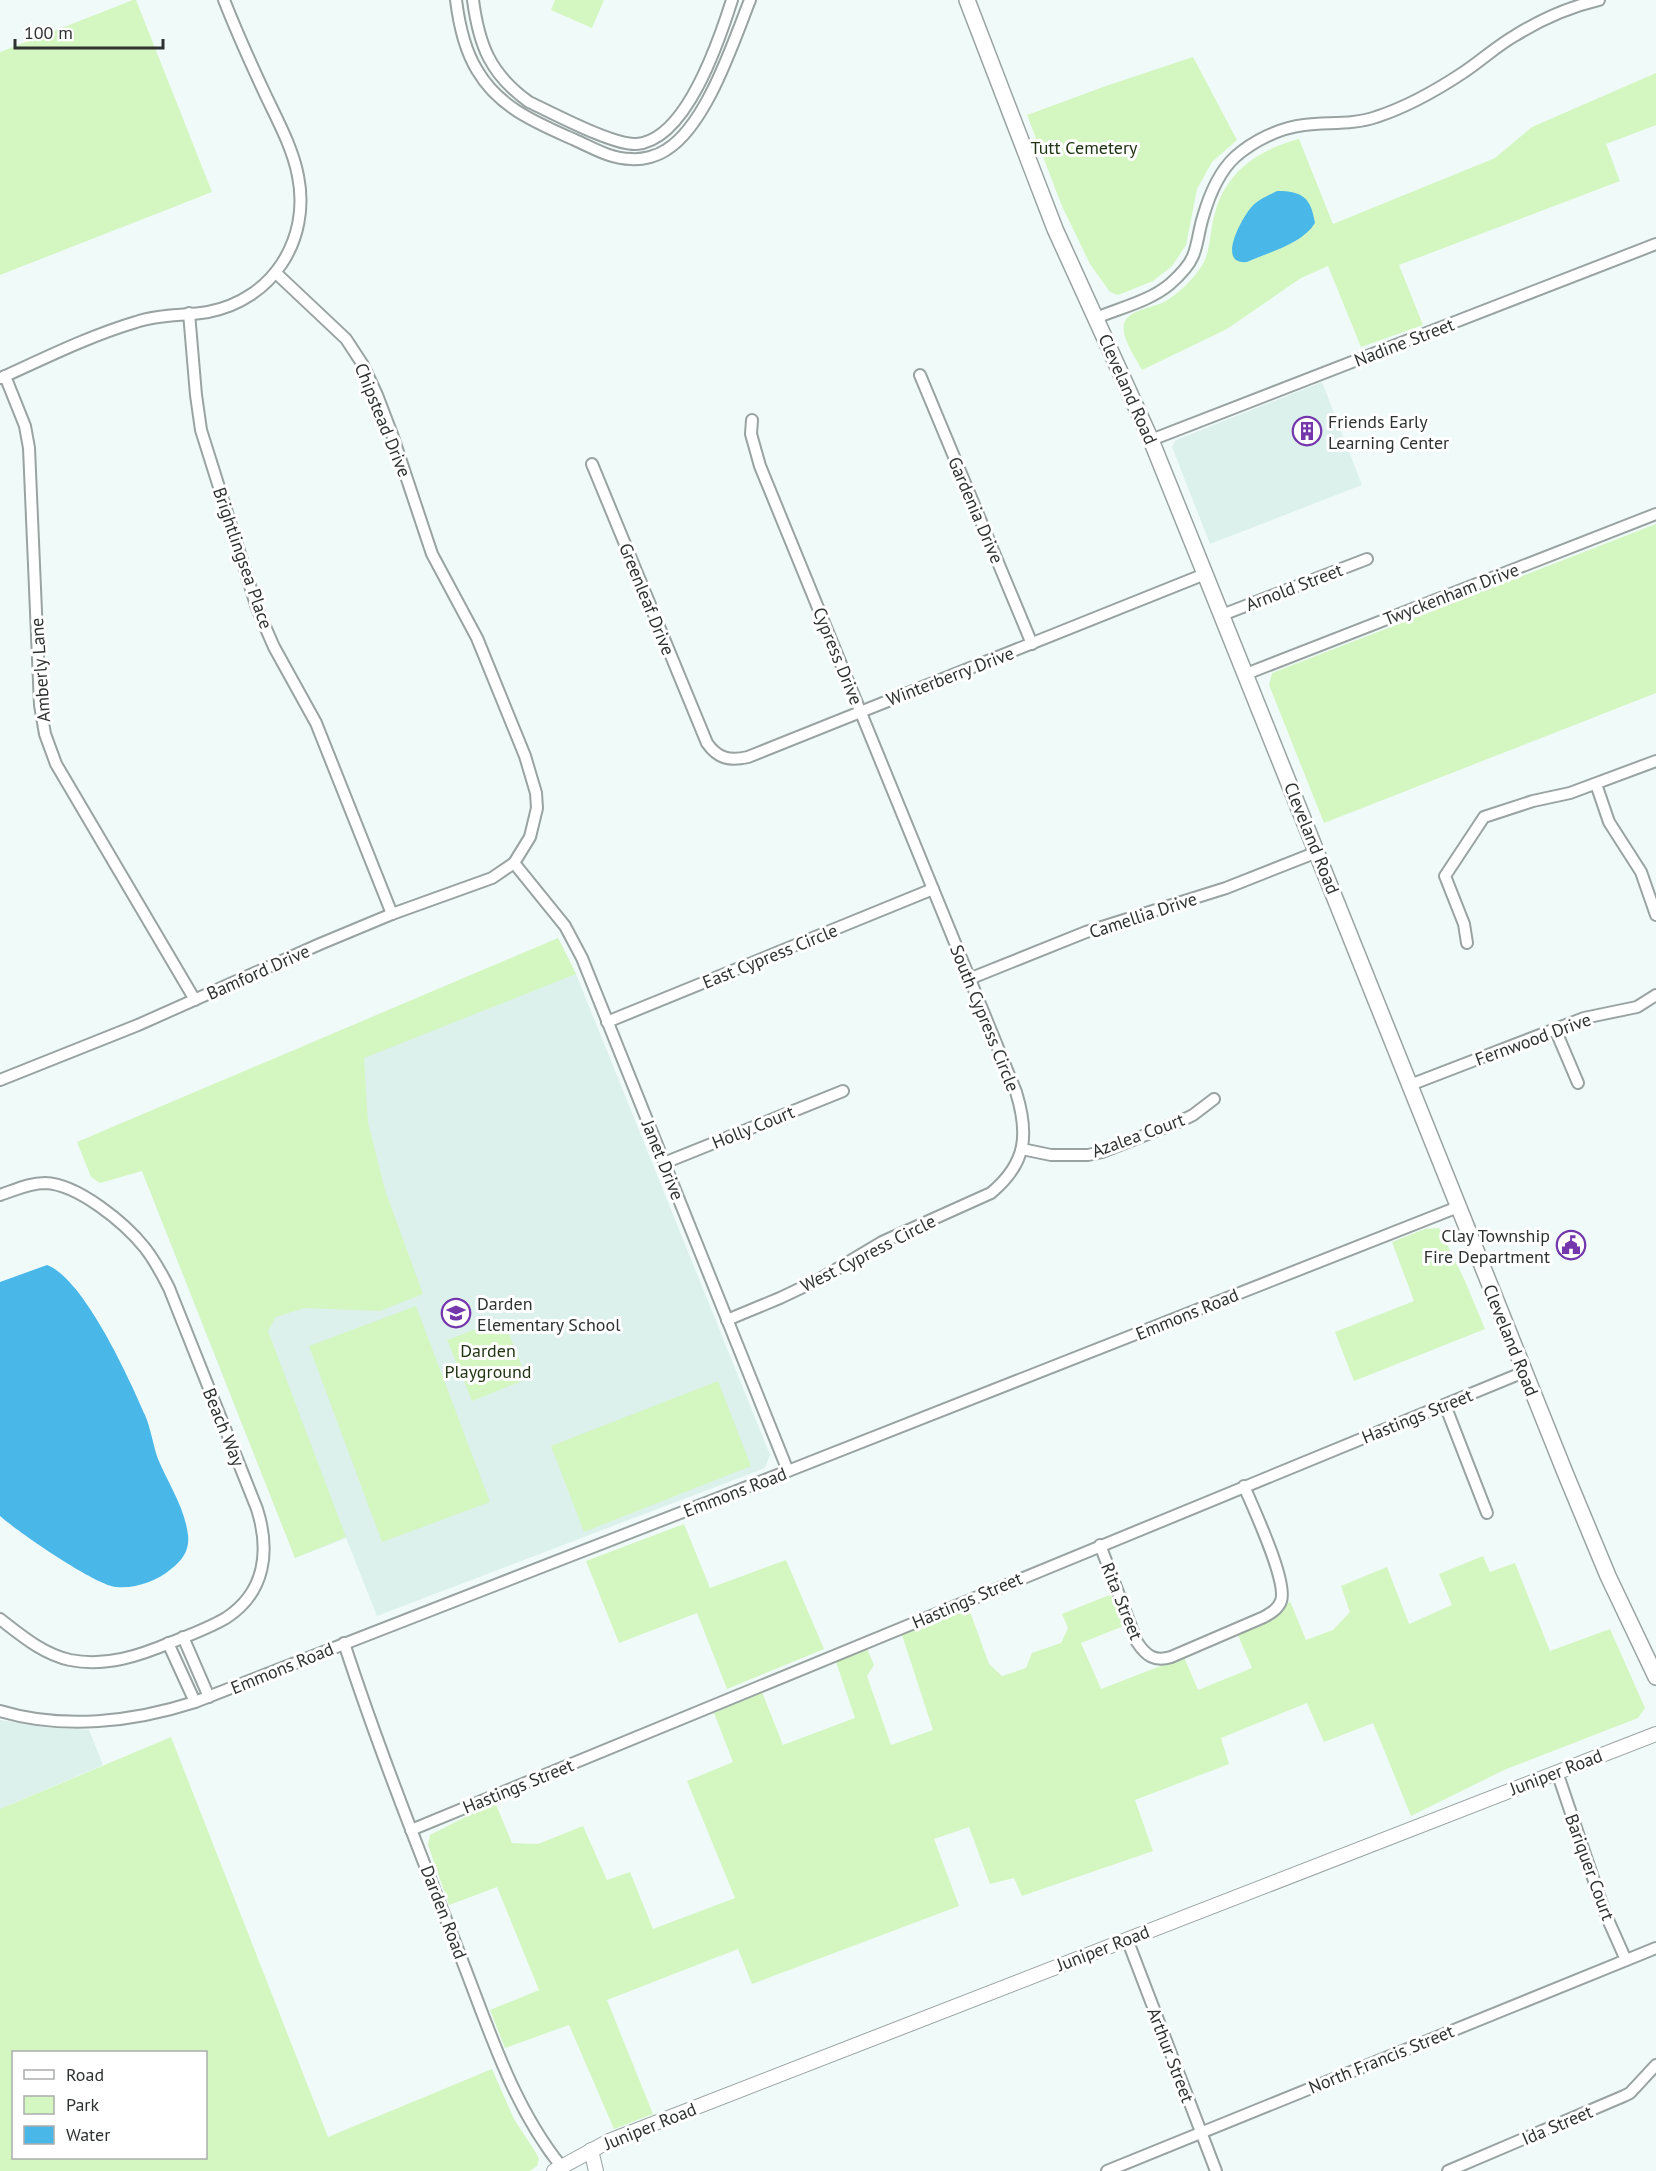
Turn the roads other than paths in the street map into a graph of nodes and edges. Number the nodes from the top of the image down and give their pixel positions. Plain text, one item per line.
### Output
1 (224, 0) edge
2 (456, 0) edge
3 (473, 0) edge
4 (732, 0) edge
5 (750, 0) edge
6 (967, 0) edge
7 (1599, 0) edge
8 (1656, 244) edge
9 (276, 273) junction
10 (189, 314) junction
11 (1096, 318) junction
12 (920, 375) dead end
13 (3, 377) edge
14 (752, 420) dead end
15 (1151, 440) junction
16 (592, 464) dead end
17 (1656, 514) edge
18 (1366, 560) dead end
19 (1205, 574) junction
20 (1222, 615) junction
21 (1032, 644) junction
22 (1246, 674) junction
23 (861, 711) junction
24 (703, 734) joint
25 (1656, 761) edge
26 (1596, 784) junction
27 (1317, 852) junction
28 (514, 862) junction
29 (933, 890) junction
30 (392, 914) junction
31 (1656, 914) edge
32 (1467, 943) dead end
33 (969, 979) junction
34 (1656, 995) edge
35 (195, 1000) junction
36 (607, 1022) junction
37 (1555, 1029) junction
38 (1, 1078) edge
39 (1578, 1083) dead end
40 (1410, 1085) junction
41 (843, 1092) dead end
42 (1214, 1099) dead end
43 (1022, 1149) junction
44 (664, 1163) junction
45 (0, 1196) edge
46 (1458, 1207) junction
47 (727, 1320) junction
48 (1524, 1372) junction
49 (1445, 1405) junction
50 (788, 1471) junction
51 (1244, 1486) junction
52 (1486, 1513) dead end
53 (1100, 1545) junction
54 (0, 1619) edge
55 (183, 1637) junction
56 (168, 1643) junction
57 (344, 1643) junction
58 (1656, 1677) edge
59 (209, 1697) junction
60 (195, 1702) junction
61 (0, 1711) edge
62 (1656, 1734) edge
63 (1557, 1772) junction
64 (411, 1830) junction
65 (1127, 1939) junction
66 (1656, 1948) edge
67 (1626, 1960) junction
68 (1656, 2065) edge
69 (1201, 2134) junction
70 (591, 2150) junction
71 (560, 2169) edge
72 (596, 2171) edge
73 (1107, 2171) edge
74 (1216, 2171) edge
75 (1448, 2171) edge

1 - 9 street
2 - 5 street
3 - 4 street
6 - 11 main road, Cleveland Road
7 - 11 street
8 - 15 street, Nadine Street
9 - 10 street
9 - 28 street, Chipstead Drive
10 - 13 street
10 - 30 street, Brightlingsea Place
11 - 15 main road, Cleveland Road
12 - 21 street, Gardenia Drive
13 - 35 street, Amberly Lane
14 - 23 street, Cypress Drive
15 - 19 main road, Cleveland Road
16 - 24 street, Greenleaf Drive
17 - 22 street, Twyckenham Drive
18 - 20 street, Arnold Street
19 - 20 main road, Cleveland Road
19 - 21 street, Winterberry Drive
20 - 22 main road, Cleveland Road
21 - 23 street, Winterberry Drive
22 - 27 main road, Cleveland Road
23 - 24 street, Winterberry Drive
23 - 29 street, Cypress Drive
25 - 26 street
26 - 31 street
26 - 32 street
27 - 33 street, Camellia Drive
27 - 40 main road, Cleveland Road
28 - 30 street, Bamford Drive
28 - 36 street, Janet Drive
29 - 33 street, South Cypress Circle
29 - 36 street, East Cypress Circle
30 - 35 street, Bamford Drive
33 - 43 street, South Cypress Circle
34 - 37 street, Fernwood Drive
35 - 38 street, Bamford Drive
36 - 44 street, Janet Drive
37 - 39 street
37 - 40 street, Fernwood Drive
40 - 46 main road, Cleveland Road
41 - 44 street, Holly Court
42 - 43 street, Azalea Court
43 - 47 street, West Cypress Circle
44 - 47 street, Janet Drive
45 - 55 street, Beach Way
46 - 48 main road, Cleveland Road
46 - 50 street, Emmons Road
47 - 50 street, Janet Drive
48 - 49 street, Hastings Street
48 - 58 main road, Cleveland Road
49 - 51 street, Hastings Street
49 - 52 street
50 - 57 street, Emmons Road
51 - 53 street, Hastings Street
51 - 53 street, Rita Street
53 - 64 street, Hastings Street
54 - 56 street, Beach Way
55 - 56 street, Beach Way
55 - 59 street
56 - 60 street
57 - 59 street, Emmons Road
57 - 64 street, Darden Road
59 - 60 street, Emmons Road
60 - 61 street, Emmons Road
62 - 63 street, Juniper Road
63 - 65 street, Juniper Road
63 - 67 street, Bariquer Court
64 - 71 street, Darden Road
65 - 69 street, Arthur Street
65 - 70 street, Juniper Road
66 - 67 street, North Francis Street
67 - 69 street, North Francis Street
68 - 75 street, Ida Street
69 - 73 street, North Francis Street
69 - 74 street, Arthur Street
70 - 71 street, Juniper Road
70 - 72 street

